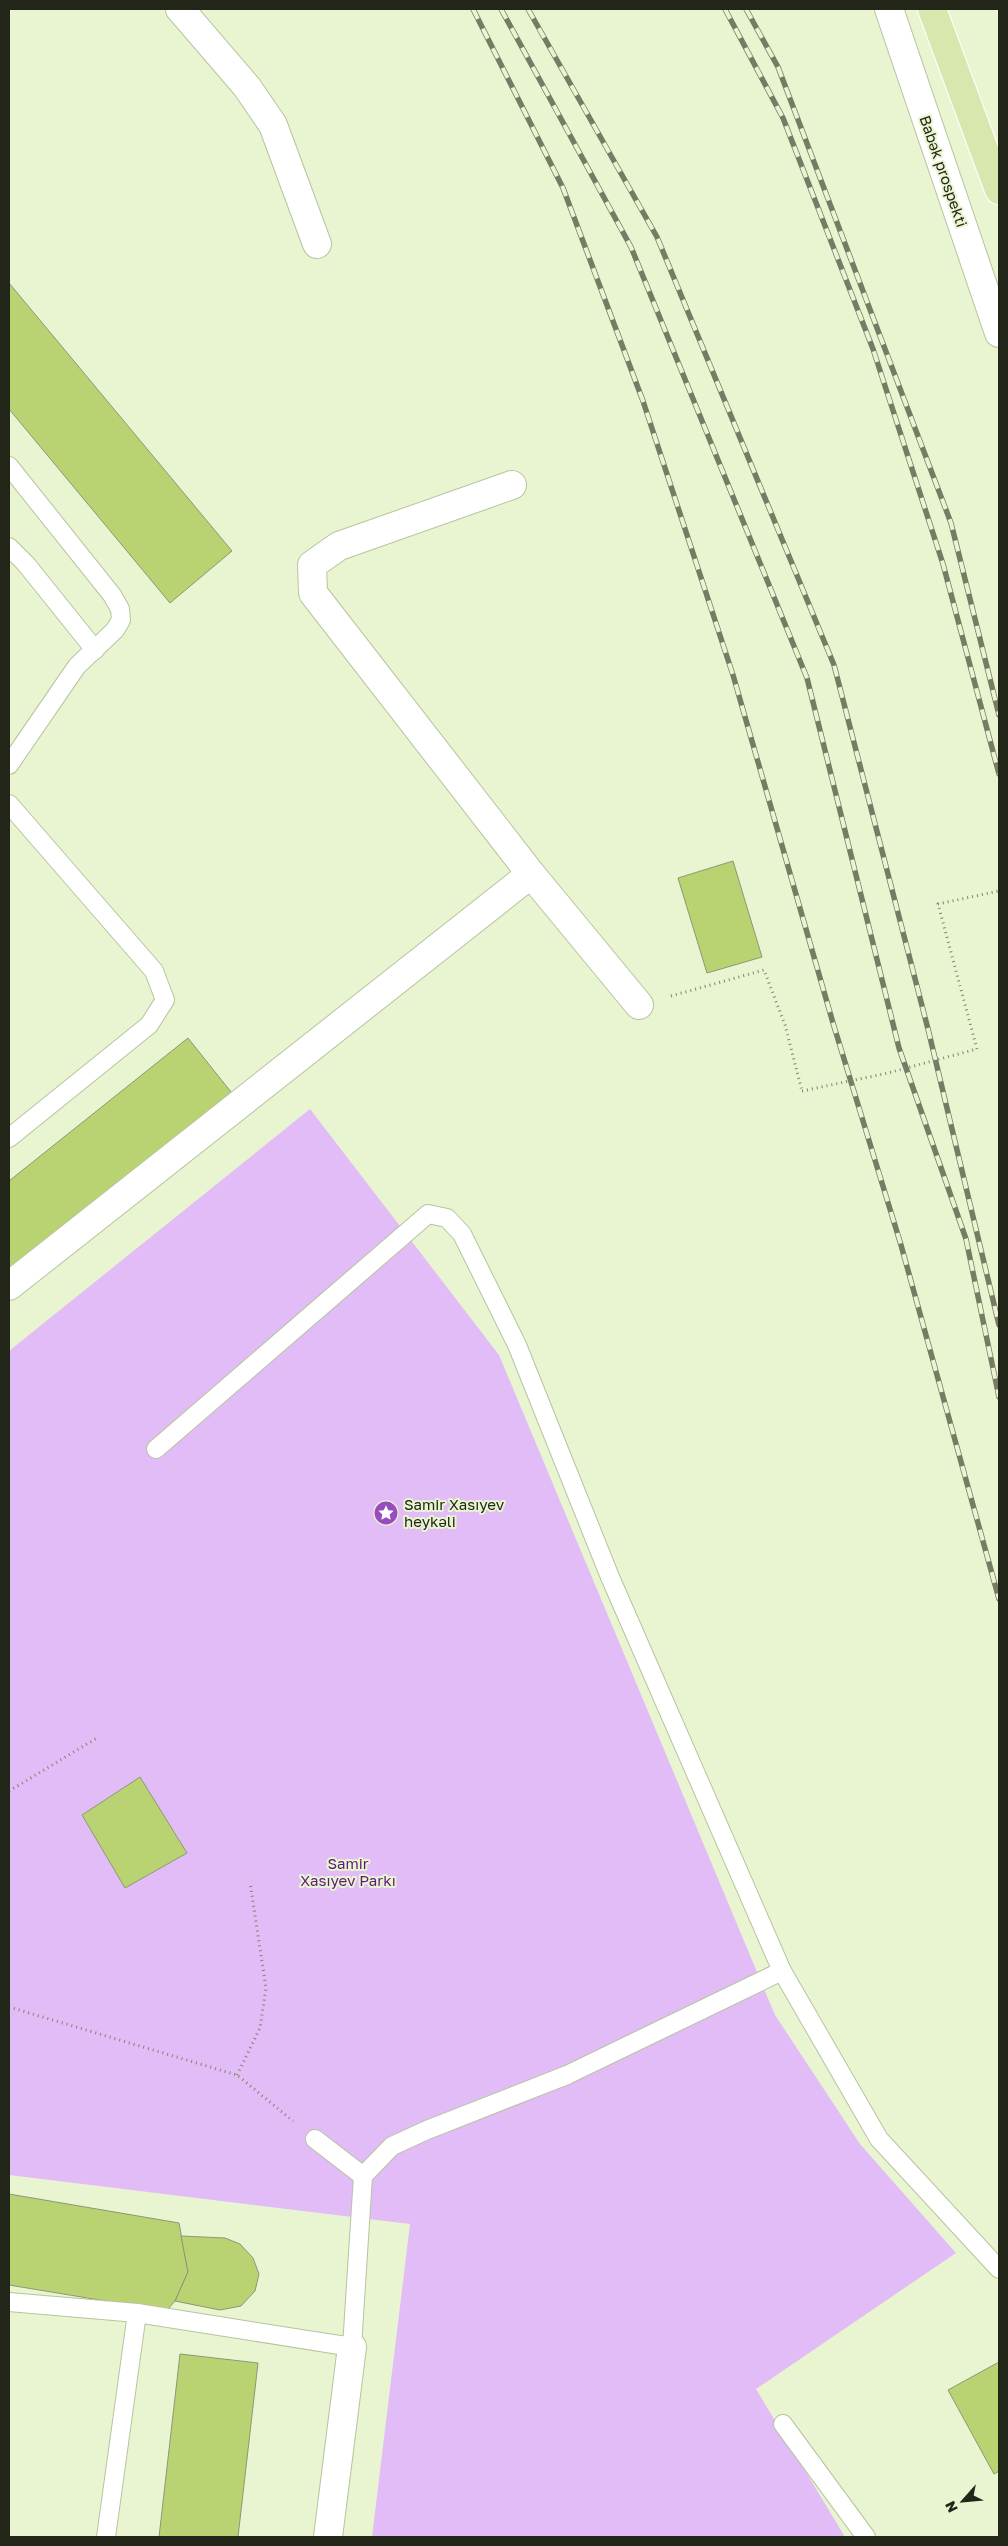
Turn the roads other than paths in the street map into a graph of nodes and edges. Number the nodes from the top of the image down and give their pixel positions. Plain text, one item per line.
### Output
1 (180, 9) edge
2 (889, 9) edge
3 (932, 9) edge
4 (999, 190) edge
5 (317, 244) dead end
6 (999, 333) edge
7 (9, 466) edge
8 (512, 485) dead end
9 (9, 546) edge
10 (95, 650) junction
11 (9, 765) edge
12 (9, 804) edge
13 (531, 874) junction
14 (639, 1005) road end
15 (9, 1138) edge
16 (9, 1286) edge
17 (156, 1448) dead end
18 (782, 1971) junction
19 (315, 2139) road end
20 (363, 2176) junction
21 (999, 2269) edge
22 (9, 2302) edge
23 (137, 2313) junction
24 (352, 2347) junction
25 (783, 2424) dead end
26 (106, 2537) edge
27 (328, 2537) edge
28 (866, 2537) edge

1 - 5 street
2 - 6 street, Babək prospekti
3 - 4 main road
7 - 10 lane
8 - 13 street
9 - 10 lane
10 - 11 lane
12 - 15 lane
13 - 14 street
13 - 16 street
17 - 18 lane
18 - 20 lane
18 - 21 lane
19 - 20 lane
20 - 24 lane
22 - 23 lane
23 - 24 lane
23 - 26 lane
24 - 27 street
25 - 28 lane

